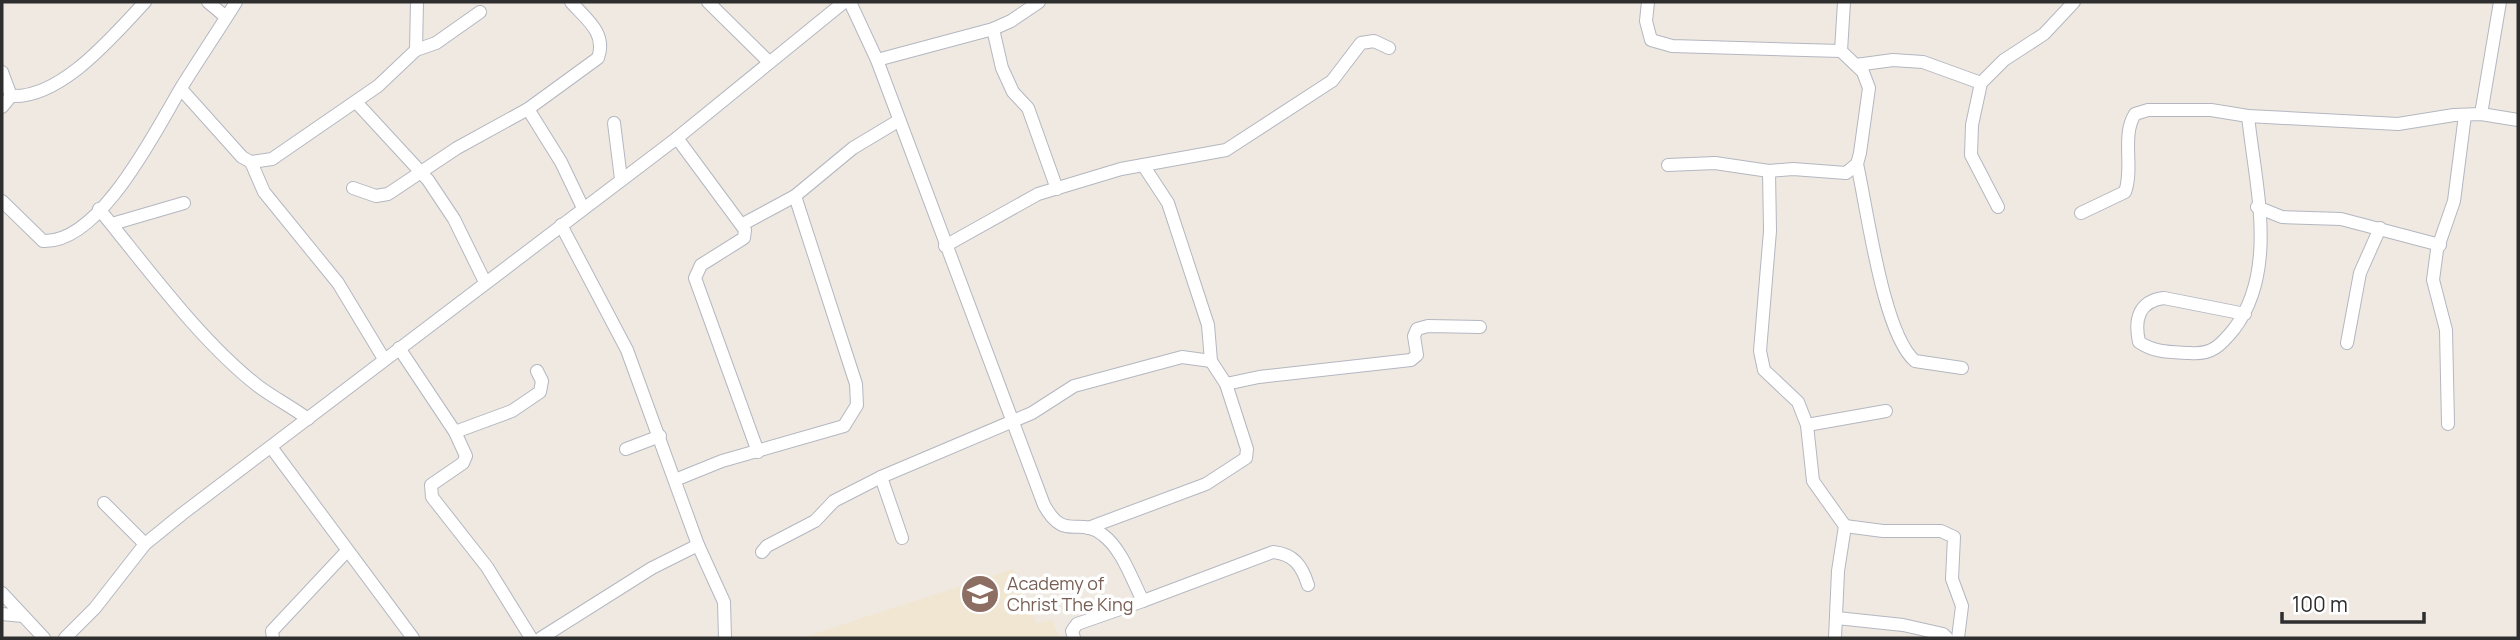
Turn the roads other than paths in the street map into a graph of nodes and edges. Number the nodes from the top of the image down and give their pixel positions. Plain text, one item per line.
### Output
1 (145, 2) edge
2 (208, 2) edge
3 (236, 2) edge
4 (417, 2) edge
5 (571, 2) edge
6 (708, 2) edge
7 (844, 2) edge
8 (850, 2) edge
9 (1039, 2) edge
10 (1648, 2) edge
11 (1843, 2) edge
12 (2074, 2) edge
13 (2500, 2) edge
14 (480, 12) dead end
15 (226, 18) junction
16 (993, 29) junction
17 (1389, 48) dead end
18 (416, 50) junction
19 (1841, 51) junction
20 (877, 60) junction
21 (769, 62) junction
22 (1856, 65) junction
23 (2, 72) edge
24 (1981, 83) junction
25 (181, 89) junction
26 (11, 96) junction
27 (356, 102) junction
28 (2, 107) edge
29 (528, 109) junction
30 (2482, 114) junction
31 (2465, 115) junction
32 (2248, 116) junction
33 (2518, 120) edge
34 (898, 121) junction
35 (614, 123) dead end
36 (677, 138) junction
37 (251, 162) junction
38 (1857, 164) junction
39 (1143, 165) junction
40 (1668, 165) dead end
41 (1769, 171) junction
42 (420, 172) junction
43 (621, 179) junction
44 (353, 188) dead end
45 (1057, 189) junction
46 (796, 196) junction
47 (2, 201) edge
48 (184, 203) dead end
49 (2258, 206) junction
50 (583, 208) junction
51 (1998, 208) dead end
52 (99, 209) junction
53 (2081, 214) dead end
54 (743, 224) junction
55 (112, 225) junction
56 (561, 225) junction
57 (2380, 228) junction
58 (2440, 245) junction
59 (945, 246) junction
60 (485, 282) junction
61 (2245, 314) junction
62 (1480, 327) dead end
63 (2347, 344) dead end
64 (399, 348) junction
65 (384, 359) junction
66 (1211, 361) junction
67 (1962, 368) dead end
68 (537, 371) dead end
69 (1226, 384) junction
70 (1886, 411) dead end
71 (308, 419) junction
72 (1009, 420) junction
73 (2448, 424) dead end
74 (1807, 425) junction
75 (455, 432) junction
76 (660, 436) junction
77 (271, 447) junction
78 (626, 449) dead end
79 (758, 452) junction
80 (881, 477) junction
81 (676, 480) junction
82 (104, 503) dead end
83 (1845, 526) junction
84 (1088, 528) junction
85 (902, 538) dead end
86 (145, 544) junction
87 (698, 545) junction
88 (346, 552) junction
89 (762, 552) dead end
90 (1308, 585) dead end
91 (2, 595) edge
92 (1143, 601) junction
93 (2, 614) edge
94 (23, 615) junction
95 (1837, 618) junction
96 (44, 638) edge
97 (65, 638) edge
98 (273, 638) edge
99 (413, 638) edge
100 (531, 638) edge
101 (541, 638) edge
102 (724, 638) edge
103 (1074, 638) edge
104 (1835, 638) edge
105 (1947, 638) edge
106 (1958, 638) edge

1 - 26 street
2 - 15 street
3 - 15 street
4 - 18 street
5 - 29 street
6 - 21 street
7 - 21 street
8 - 20 street
9 - 16 street
10 - 19 street
11 - 19 street
12 - 24 street
13 - 30 street
14 - 18 street
15 - 25 street
16 - 20 street
16 - 45 street
17 - 39 street
18 - 27 street
19 - 22 street
20 - 34 street
21 - 36 street
22 - 24 street
22 - 38 street
23 - 26 street
24 - 51 street
25 - 37 street
25 - 52 street
26 - 28 street
27 - 37 street
27 - 42 street
29 - 42 street
29 - 50 street
30 - 31 street
30 - 33 street
31 - 32 street
31 - 58 street
32 - 49 street
32 - 53 street
34 - 46 street
34 - 59 street
35 - 43 street
36 - 43 street
36 - 54 street
37 - 65 street
38 - 41 street
38 - 67 street
39 - 45 street
39 - 66 street
40 - 41 street
41 - 74 street
42 - 44 street
42 - 60 street
43 - 50 street
45 - 59 street
46 - 54 street
46 - 79 street
47 - 52 street
48 - 55 street
49 - 57 street
49 - 61 street
50 - 56 street
52 - 55 street
54 - 79 street
55 - 71 street
56 - 60 street
56 - 76 street
57 - 58 street
57 - 63 street
58 - 73 street
59 - 72 street
60 - 64 street
61 - 61 street
62 - 69 street
64 - 65 street
64 - 75 street
65 - 71 street
66 - 69 street
66 - 72 street
68 - 75 street
69 - 84 street
70 - 74 street
71 - 77 street
72 - 80 street
72 - 84 street
74 - 83 street
75 - 100 street
76 - 78 street
76 - 81 street
77 - 86 street
77 - 88 street
79 - 81 street
80 - 85 street
80 - 89 street
81 - 87 street
82 - 86 street
83 - 95 street
83 - 106 street
84 - 92 street
86 - 97 street
87 - 101 street
87 - 102 street
88 - 98 street
88 - 99 street
90 - 92 street
91 - 94 street
92 - 103 street
93 - 94 street
94 - 96 street
95 - 104 street
95 - 105 street

